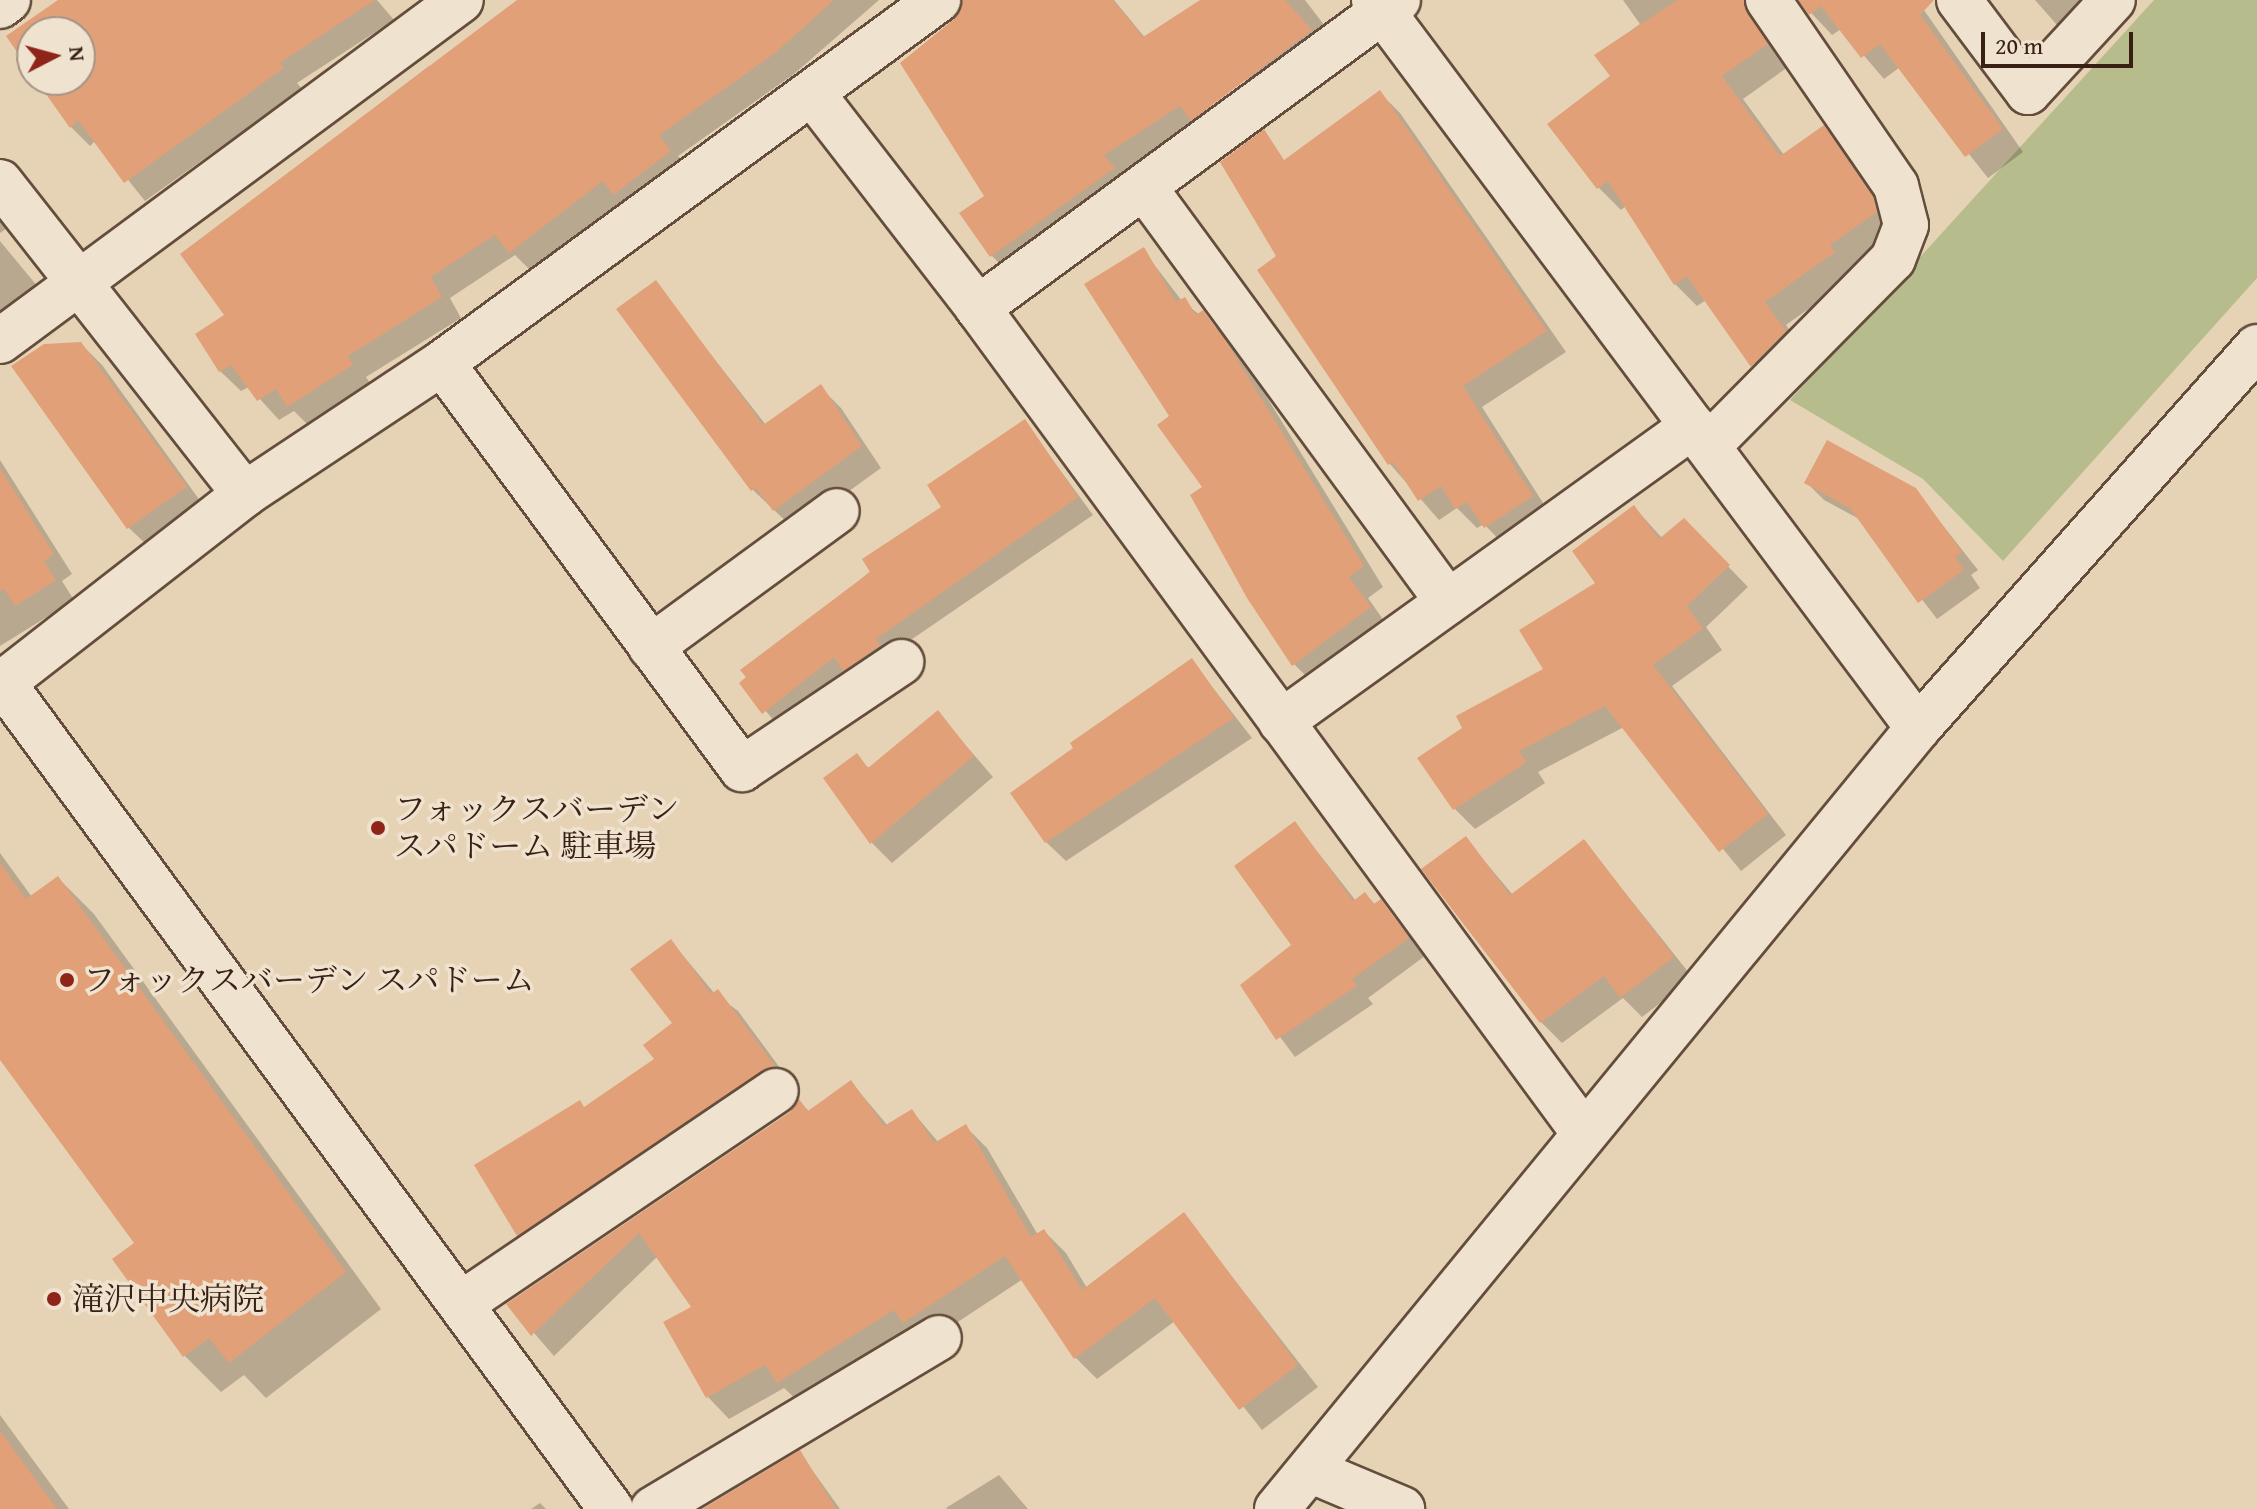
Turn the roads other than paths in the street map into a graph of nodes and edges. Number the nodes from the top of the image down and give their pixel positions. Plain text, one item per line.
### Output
1 (8, 0) edge
2 (461, 0) edge
3 (938, 0) edge
4 (1768, 0) edge
5 (1959, 0) edge
6 (2113, 0) edge
7 (1385, 4) edge
8 (0, 6) edge
9 (812, 93) junction
10 (0, 182) edge
11 (1144, 187) junction
12 (78, 285) junction
13 (978, 308) junction
14 (0, 341) edge
15 (2257, 347) edge
16 (442, 363) junction
17 (1700, 436) junction
18 (245, 494) junction
19 (837, 511) dead end
20 (1448, 602) junction
21 (651, 647) junction
22 (901, 662) dead end
23 (2, 684) edge
24 (1281, 722) junction
25 (1918, 728) junction
26 (776, 1091) dead end
27 (1583, 1132) junction
28 (461, 1304) junction
29 (939, 1338) dead end
30 (1312, 1471) junction
31 (611, 1509) edge
32 (653, 1509) edge
33 (1277, 1509) edge
34 (1402, 1509) edge

1 - 8 street
2 - 12 street
3 - 9 street
4 - 17 street
5 - 6 street
7 - 11 street
7 - 17 street
9 - 13 street
9 - 16 street
10 - 12 street
11 - 13 street
11 - 20 street
12 - 14 street
12 - 18 street
13 - 24 street
15 - 25 street
16 - 18 street
16 - 21 street
17 - 20 street
17 - 25 street
18 - 23 street
19 - 21 street
20 - 24 street
21 - 22 street
23 - 28 street
24 - 27 street
25 - 27 street
26 - 28 street
27 - 30 street
28 - 31 street
29 - 32 street
30 - 33 street
30 - 34 street

